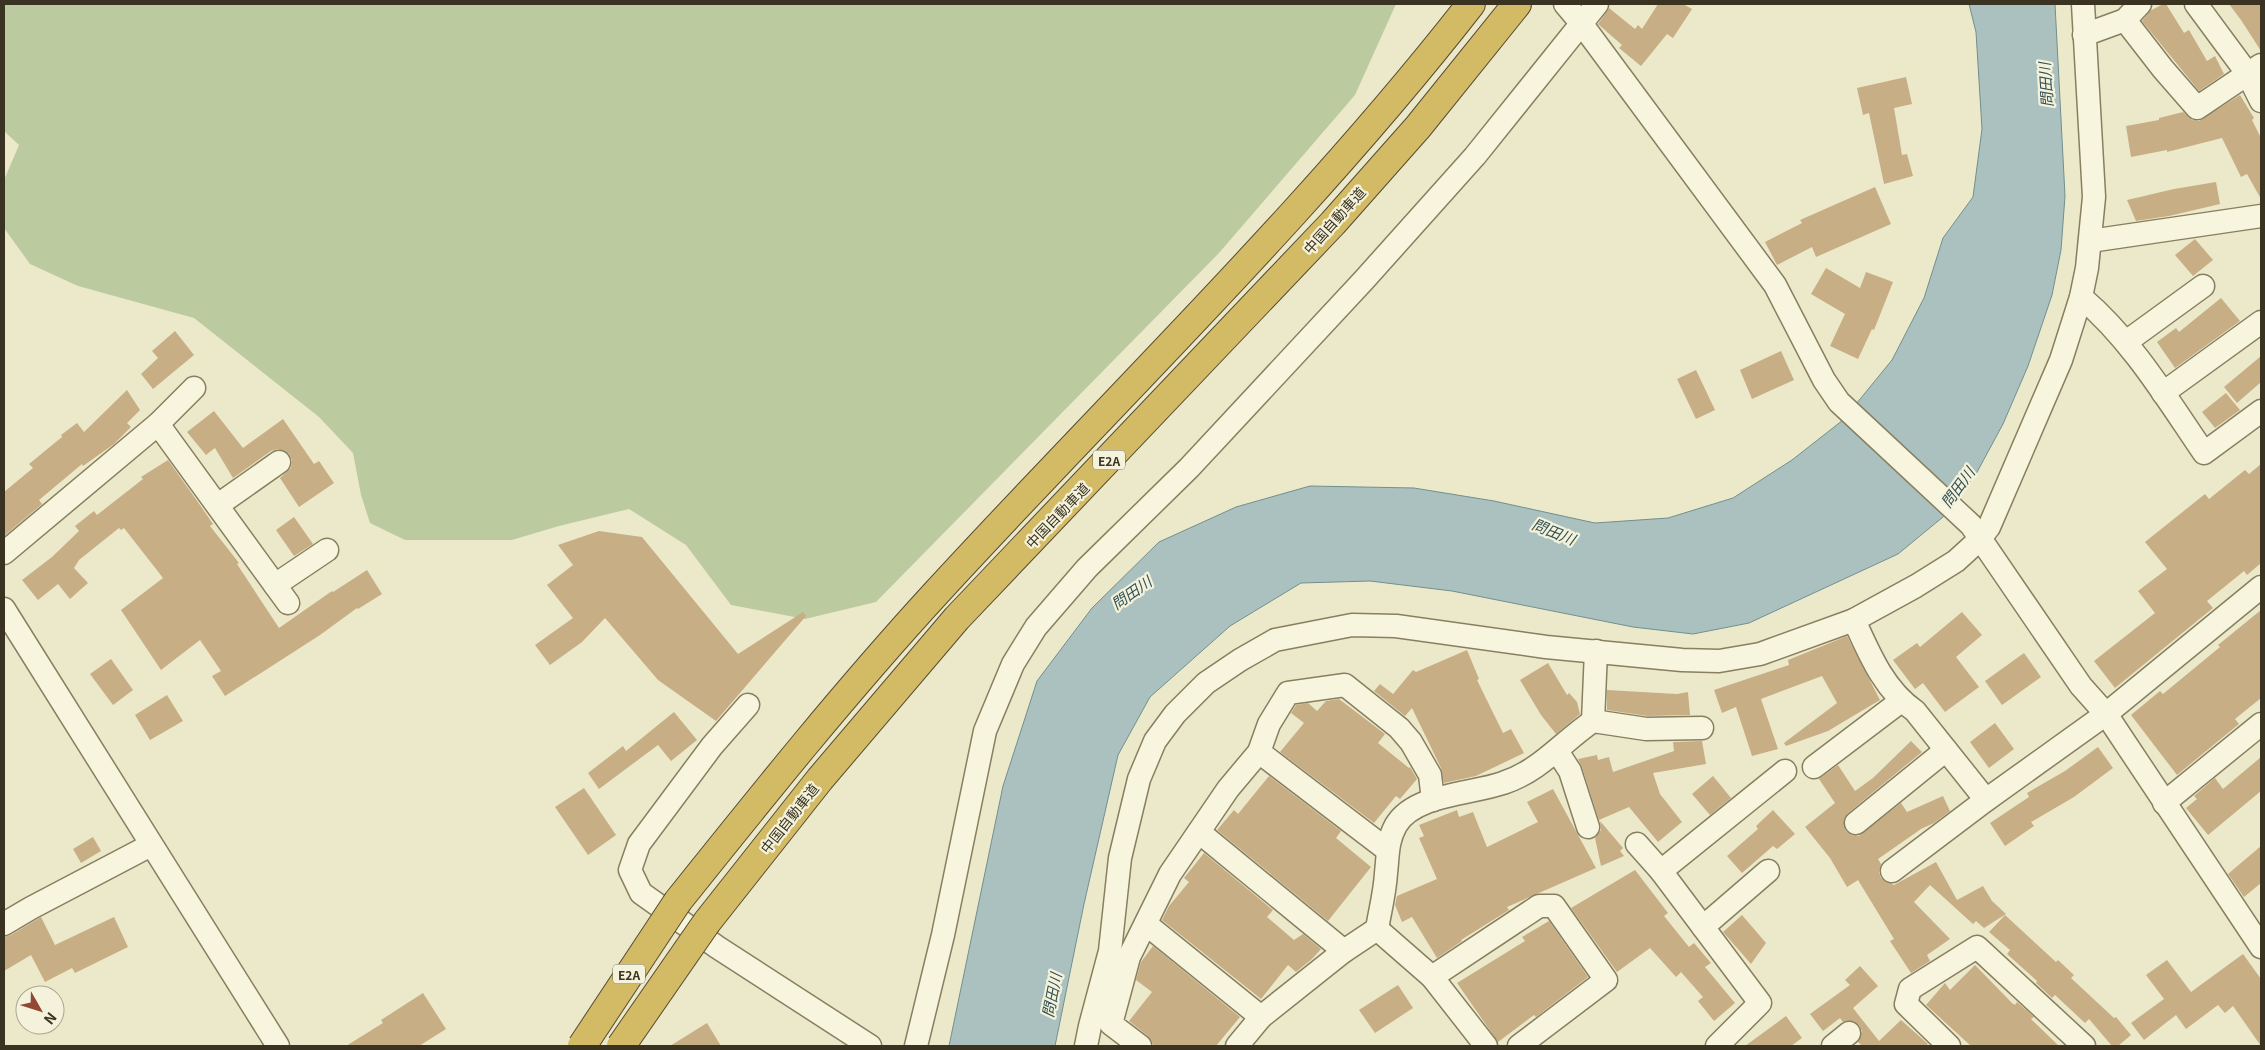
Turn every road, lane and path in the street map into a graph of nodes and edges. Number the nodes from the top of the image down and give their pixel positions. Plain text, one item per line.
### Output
1 (1471, 4) edge
2 (1518, 4) edge
3 (1565, 4) edge
4 (1597, 4) edge
5 (2083, 4) edge
6 (2196, 4) edge
7 (2132, 12) edge
8 (1581, 23) junction
9 (2084, 35) junction
10 (2254, 69) edge
11 (2261, 101) edge
12 (2261, 216) edge
13 (2090, 240) junction
14 (2203, 286) dead end
15 (2081, 297) junction
16 (2261, 322) edge
17 (2126, 342) junction
18 (194, 388) dead end
19 (2163, 393) junction
20 (2261, 412) edge
21 (158, 424) junction
22 (279, 462) dead end
23 (218, 505) junction
24 (1975, 533) junction
25 (327, 550) dead end
26 (4, 553) edge
27 (2261, 587) edge
28 (4, 609) edge
29 (1854, 620) junction
30 (1596, 651) junction
31 (1901, 702) junction
32 (748, 705) dead end
33 (2106, 714) junction
34 (1593, 720) junction
35 (2261, 724) edge
36 (1702, 728) dead end
37 (1946, 750) junction
38 (1557, 751) junction
39 (1259, 752) junction
40 (1814, 768) dead end
41 (1785, 771) dead end
42 (1433, 800) junction
43 (1986, 800) junction
44 (2164, 804) junction
45 (1856, 823) dead end
46 (1588, 827) dead end
47 (1198, 832) junction
48 (1637, 844) dead end
49 (151, 846) junction
50 (1386, 849) junction
51 (1661, 871) junction
52 (1892, 871) dead end
53 (1768, 872) dead end
54 (4, 924) edge
55 (1146, 924) junction
56 (1703, 927) junction
57 (1377, 929) junction
58 (2257, 931) edge
59 (1344, 951) junction
60 (1432, 977) junction
61 (1262, 1017) junction
62 (278, 1046) edge
63 (582, 1046) edge
64 (621, 1046) edge
65 (870, 1046) edge
66 (916, 1046) edge
67 (1086, 1046) edge
68 (1140, 1046) edge
69 (1237, 1046) edge
70 (1486, 1046) edge
71 (1519, 1046) edge
72 (1717, 1046) edge
73 (1948, 1046) edge
74 (2084, 1046) edge

1 - 63 highway, E2A, bridge
2 - 64 highway, 中国自動車道 / E2A, bridge
3 - 8 street
4 - 8 street
5 - 9 street
6 - 10 street
7 - 9 street
7 - 10 street
8 - 24 street
8 - 66 street
9 - 13 street
10 - 11 street
12 - 13 street
13 - 15 street
14 - 17 street
15 - 17 street
15 - 24 street
16 - 19 street
17 - 19 street
18 - 21 street
19 - 20 street
21 - 23 street
21 - 26 street
22 - 23 street
23 - 25 street
24 - 29 street
24 - 33 street
27 - 33 street
28 - 49 street
29 - 30 street
29 - 31 street
30 - 34 street
30 - 67 street
31 - 37 street
31 - 40 street
32 - 65 street
33 - 43 street
33 - 44 street
34 - 36 street
34 - 38 street
35 - 44 street
37 - 43 street
37 - 45 street
38 - 42 street
38 - 46 street
39 - 42 street
39 - 47 street
39 - 50 street
41 - 51 street
42 - 50 street
43 - 52 street
44 - 58 street
47 - 55 street
47 - 59 street
48 - 51 street
49 - 54 street
49 - 62 street
50 - 57 street
51 - 56 street
53 - 56 street
55 - 61 street
55 - 68 street
56 - 72 street
57 - 59 street
57 - 60 street
59 - 61 street
60 - 70 street
60 - 71 street
61 - 69 street
73 - 74 street

